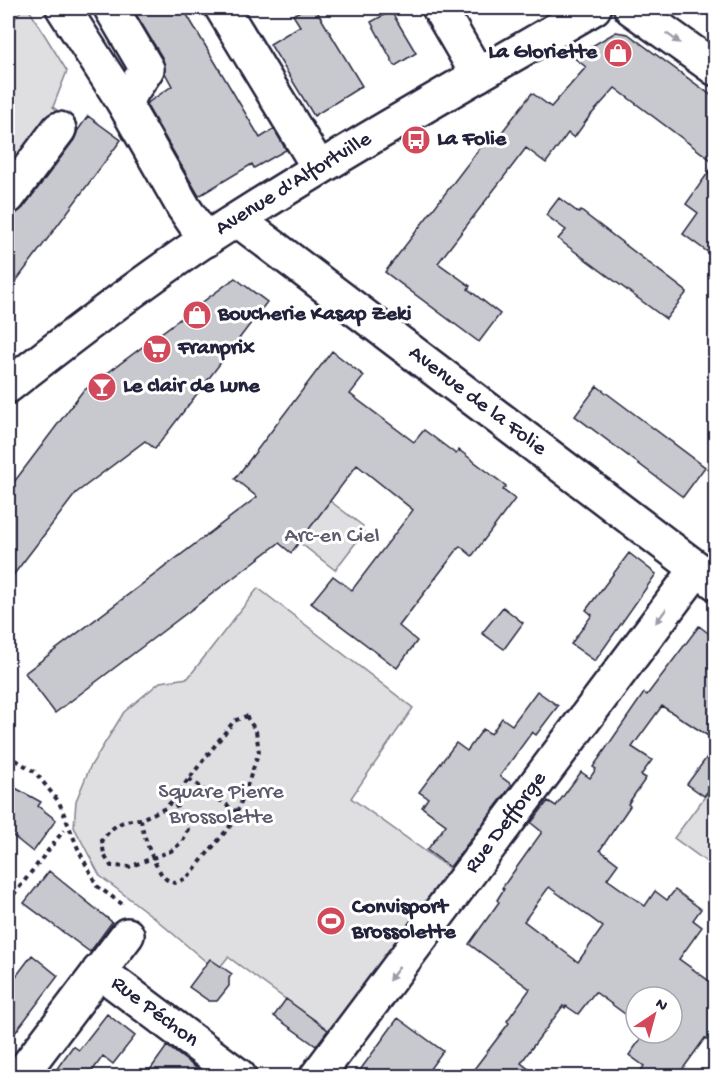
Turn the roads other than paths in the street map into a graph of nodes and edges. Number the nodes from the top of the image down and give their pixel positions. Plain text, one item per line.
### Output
1 (63, 8) edge
2 (111, 8) edge
3 (222, 8) edge
4 (439, 8) edge
5 (594, 8) edge
6 (631, 8) edge
7 (716, 69) edge
8 (478, 75) junction
9 (124, 103) junction
10 (59, 129) dead end
11 (320, 168) junction
12 (8, 197) edge
13 (238, 220) junction
14 (206, 240) junction
15 (8, 386) edge
16 (706, 576) edge
17 (128, 935) road end
18 (99, 971) junction
19 (20, 1077) edge
20 (239, 1077) edge
21 (317, 1077) edge

1 - 9 street
2 - 9 street
3 - 11 street
4 - 8 street
5 - 8 street, Avenue d'Alfortville
6 -> 7 street
8 - 11 street, Avenue d'Alfortville
9 - 14 street
10 - 12 street
11 - 13 street, Avenue d'Alfortville
13 - 14 street, Avenue d'Alfortville
13 - 16 street, Avenue de la Folie
14 - 15 street, Avenue d'Alfortville
16 -> 21 street, Rue Defforge
17 - 18 street
18 - 19 street
18 - 20 street, Rue Péchon

